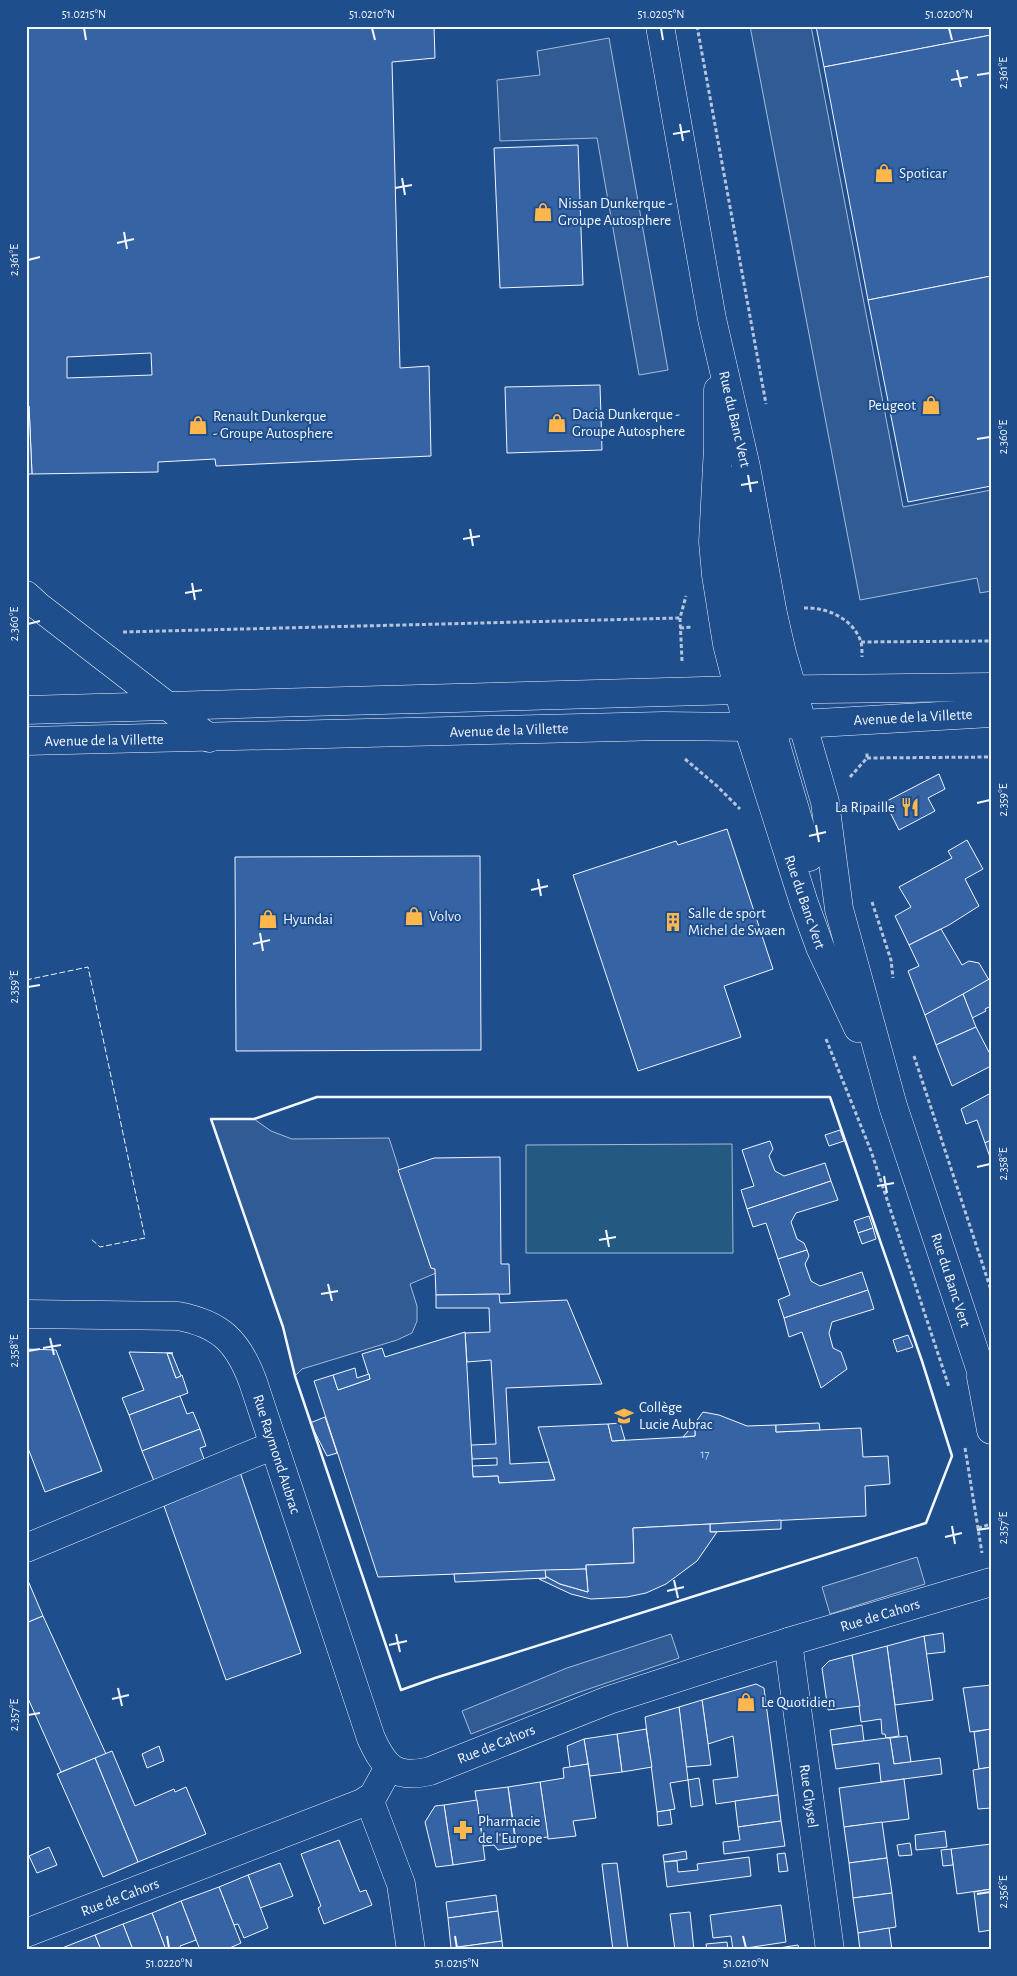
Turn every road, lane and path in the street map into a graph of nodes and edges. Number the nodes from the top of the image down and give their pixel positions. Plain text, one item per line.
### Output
1 (660, 26) edge
2 (697, 26) edge
3 (712, 318) junction
4 (718, 404) junction
5 (766, 405) dead end
6 (686, 594) dead end
7 (26, 595) edge
8 (802, 599) dead end
9 (680, 618) junction
10 (680, 628) dead end
11 (122, 632) dead end
12 (991, 641) edge
13 (991, 687) edge
14 (779, 689) junction
15 (738, 690) junction
16 (169, 706) junction
17 (26, 710) edge
18 (991, 713) edge
19 (802, 724) junction
20 (759, 726) junction
21 (209, 738) junction
22 (26, 741) edge
23 (991, 757) edge
24 (691, 763) dead end
25 (846, 780) dead end
26 (742, 811) dead end
27 (870, 895) dead end
28 (893, 986) dead end
29 (865, 1003) junction
30 (824, 1034) dead end
31 (914, 1055) dead end
32 (894, 1106) junction
33 (991, 1290) edge
34 (26, 1314) edge
35 (980, 1368) junction
36 (949, 1388) dead end
37 (991, 1394) edge
38 (991, 1430) edge
39 (965, 1444) dead end
40 (274, 1445) junction
41 (991, 1524) edge
42 (978, 1528) junction
43 (26, 1548) edge
44 (989, 1582) edge
45 (788, 1642) junction
46 (389, 1767) junction
47 (369, 1799) junction
48 (26, 1933) edge
49 (411, 1950) edge
50 (830, 1950) edge

1 - 3 street, Rue du Banc Vert
2 - 5 path
3 - 4 street, Rue du Banc Vert
3 - 14 street, Rue du Banc Vert
4 - 14 street, Rue du Banc Vert
4 - 15 street, Rue du Banc Vert
6 - 9 path
7 - 16 street
8 - 12 path
9 - 10 path
9 - 11 path
13 - 14 street, Avenue de la Villette
14 - 15 street, Avenue de la Villette
14 - 19 street, Rue du Banc Vert
15 - 16 street, Avenue de la Villette
15 - 20 street, Rue du Banc Vert
16 - 17 street, Avenue de la Villette
16 - 21 street
18 - 19 street, Avenue de la Villette
19 - 20 street, Avenue de la Villette
19 - 29 street, Rue du Banc Vert
20 - 21 street, Avenue de la Villette
20 - 29 street, Rue du Banc Vert
20 - 32 street, Rue du Banc Vert
21 - 22 street, Avenue de la Villette
23 - 25 path
24 - 26 path
27 - 28 path
29 - 32 street, Rue du Banc Vert
30 - 36 path
31 - 33 path
32 - 35 street, Rue du Banc Vert
34 - 40 street, Rue Raymond Aubrac
35 - 37 street, Rue du Banc Vert
35 - 38 street, Rue du Banc Vert
39 - 42 path
40 - 43 street
40 - 46 street, Rue Raymond Aubrac
41 - 42 path
42 - 44 path
44 - 45 street, Rue de Cahors
45 - 46 street, Rue de Cahors
45 - 50 street, Rue Ghysel
46 - 47 street
47 - 48 street, Rue de Cahors
47 - 49 street

